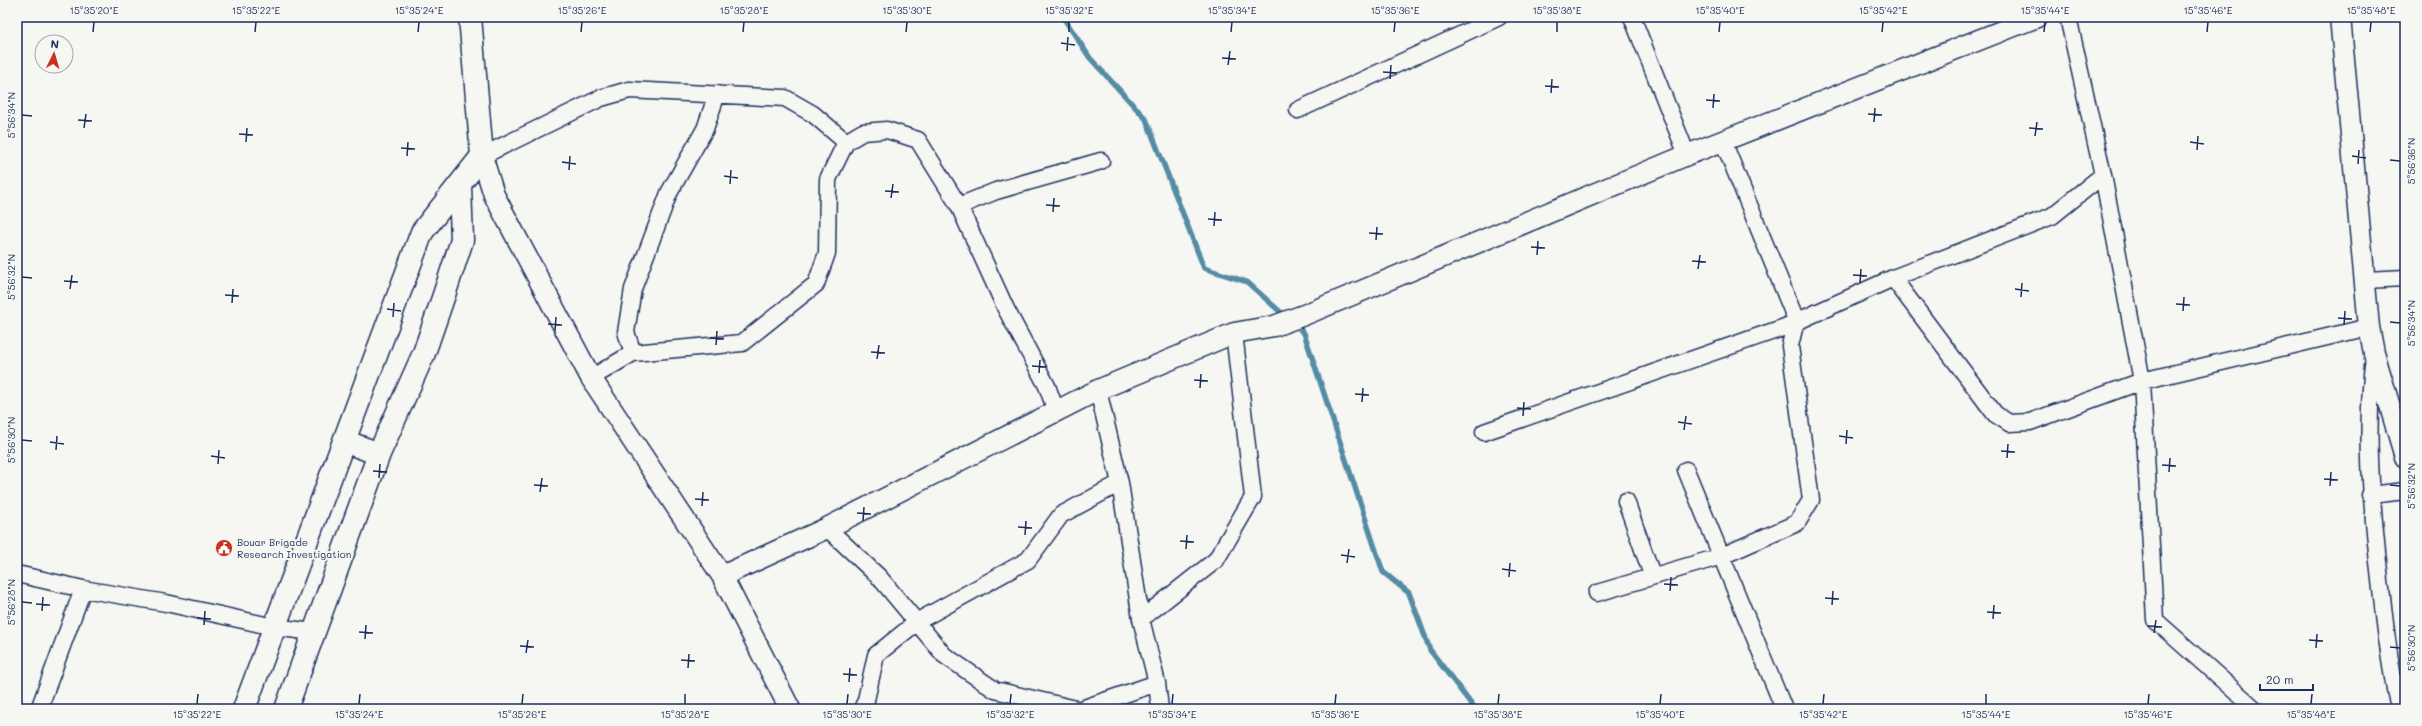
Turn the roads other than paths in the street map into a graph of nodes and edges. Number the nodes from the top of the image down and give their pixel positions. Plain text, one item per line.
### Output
1 (470, 17) edge
2 (1498, 17) edge
3 (1632, 17) edge
4 (2037, 17) edge
5 (2068, 17) edge
6 (2340, 17) edge
7 (717, 94) junction
8 (1298, 110) dead end
9 (1723, 141) junction
10 (846, 142) junction
11 (1688, 155) junction
12 (482, 156) junction
13 (1102, 161) dead end
14 (2103, 175) junction
15 (460, 186) junction
16 (959, 206) junction
17 (1893, 278) junction
18 (2405, 278) edge
19 (2366, 280) junction
20 (1796, 320) junction
21 (2369, 327) junction
22 (1234, 333) junction
23 (633, 353) junction
24 (2374, 353) junction
25 (591, 378) junction
26 (2142, 381) junction
27 (1098, 390) junction
28 (1056, 411) junction
29 (1484, 432) dead end
30 (344, 441) junction
31 (379, 454) junction
32 (2405, 457) edge
33 (1686, 470) dead end
34 (1120, 483) junction
35 (2405, 491) edge
36 (2370, 495) junction
37 (1626, 501) dead end
38 (827, 528) junction
39 (1722, 556) junction
40 (17, 574) edge
41 (1652, 575) junction
42 (722, 576) junction
43 (83, 589) junction
44 (1597, 593) dead end
45 (1141, 619) junction
46 (918, 621) junction
47 (274, 627) junction
48 (313, 632) junction
49 (1157, 683) junction
50 (39, 709) edge
51 (244, 709) edge
52 (286, 709) edge
53 (790, 709) edge
54 (862, 709) edge
55 (1076, 709) edge
56 (1081, 709) edge
57 (1160, 709) edge
58 (1784, 709) edge
59 (2255, 709) edge
60 (2399, 709) edge

1 - 12 main road
2 - 8 street
3 - 11 street
4 - 9 street
5 - 14 street
6 - 19 street
7 - 10 street
7 - 12 street
7 - 23 street
9 - 11 street
9 - 20 street
10 - 16 street
10 - 23 street
11 - 22 street
12 - 15 main road
12 - 25 street
13 - 16 street
14 - 17 street
14 - 26 street
15 - 30 main road
15 - 31 main road
16 - 28 street
17 - 20 street
17 - 26 street
18 - 19 street
19 - 21 street
20 - 29 street
20 - 39 street
21 - 24 street
21 - 26 street
22 - 27 street
22 - 45 street
23 - 25 street
24 - 32 street
24 - 36 street
25 - 42 street
26 - 59 street
27 - 28 street
27 - 34 street
28 - 38 street
30 - 31 main road
30 - 47 main road
31 - 48 main road
33 - 39 street
34 - 45 street
34 - 46 street
35 - 36 street
36 - 60 street
37 - 41 street
38 - 42 street
38 - 46 street
39 - 41 street
39 - 58 street
40 - 43 street
41 - 44 street
42 - 53 street
43 - 47 street
43 - 50 street
45 - 49 street
46 - 54 street
46 - 55 street
47 - 48 street
47 - 51 main road
48 - 52 main road
49 - 56 street
49 - 57 street

